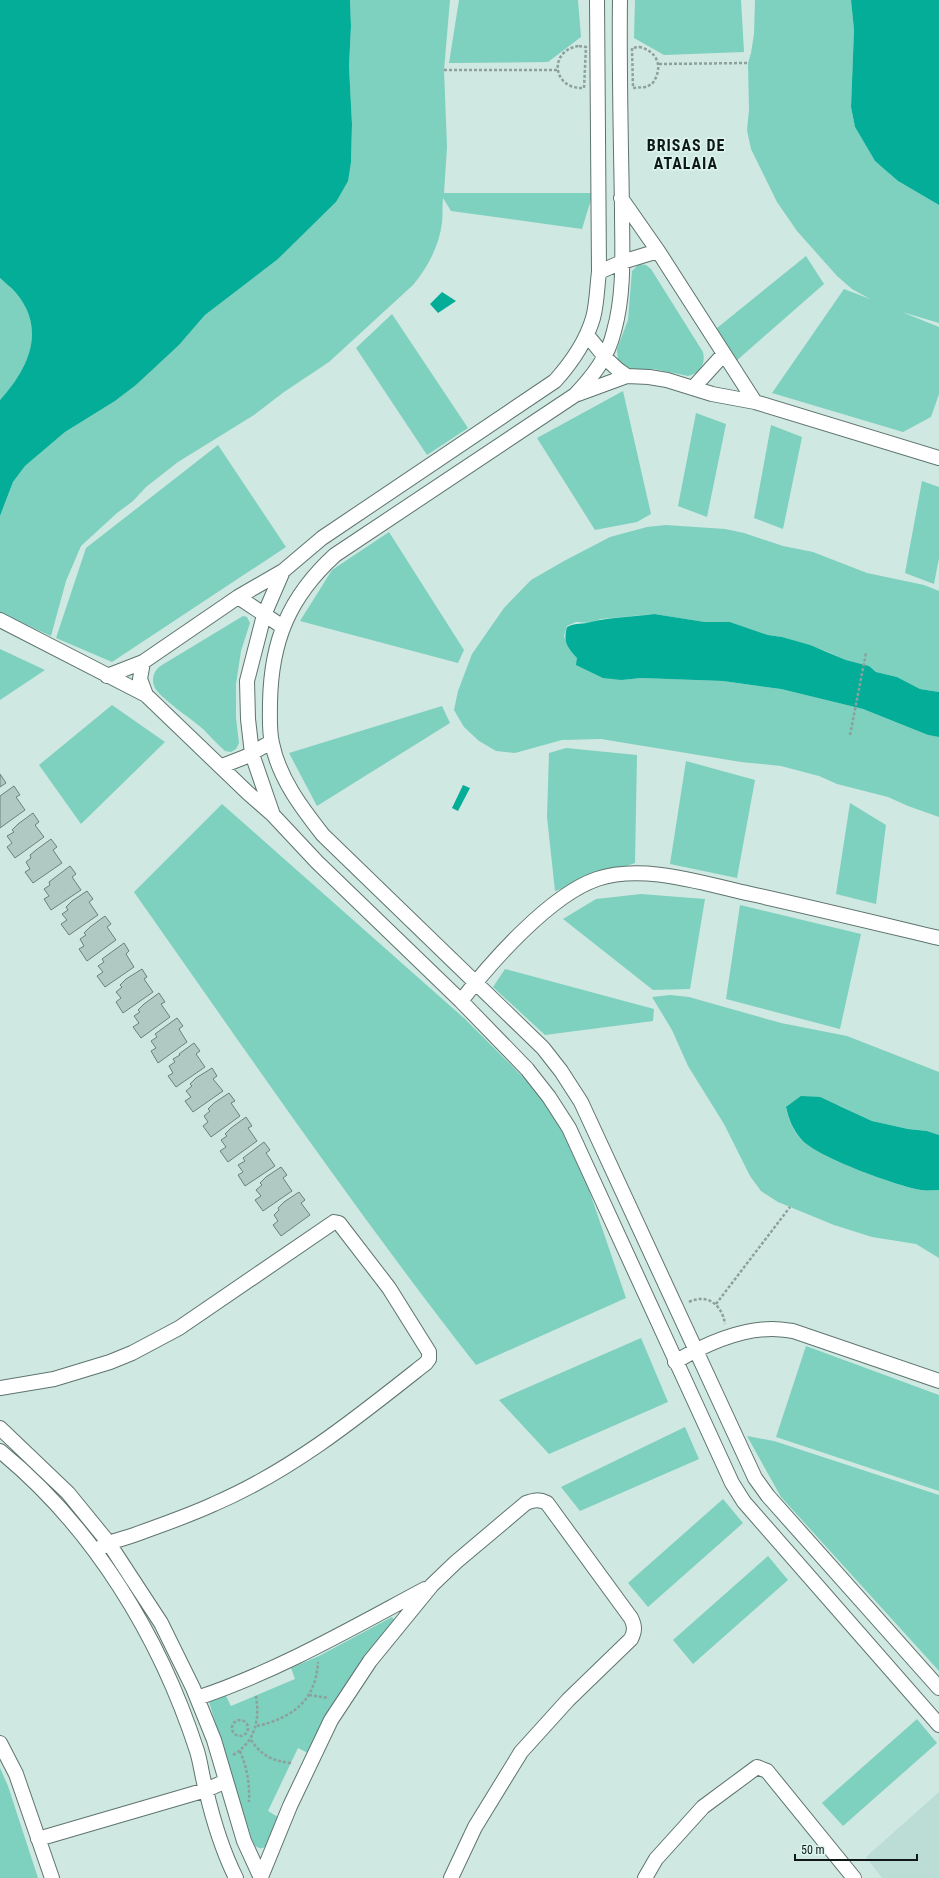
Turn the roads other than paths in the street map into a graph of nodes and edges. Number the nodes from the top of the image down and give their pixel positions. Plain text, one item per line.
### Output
1 (597, 0) edge
2 (620, 0) edge
3 (622, 198) junction
4 (658, 251) junction
5 (622, 262) junction
6 (599, 272) junction
7 (587, 335) junction
8 (723, 355) junction
9 (604, 358) junction
10 (626, 376) junction
11 (693, 388) junction
12 (575, 395) junction
13 (755, 402) junction
14 (939, 458) edge
15 (283, 571) junction
16 (238, 597) junction
17 (264, 615) junction
18 (0, 620) edge
19 (283, 627) junction
20 (143, 662) junction
21 (107, 676) junction
22 (146, 695) junction
23 (271, 742) junction
24 (252, 754) junction
25 (222, 766) junction
26 (273, 815) junction
27 (939, 938) edge
28 (475, 982) junction
29 (461, 1001) junction
30 (695, 1350) junction
31 (675, 1362) junction
32 (939, 1381) edge
33 (0, 1388) edge
34 (0, 1428) edge
35 (0, 1451) edge
36 (108, 1542) junction
37 (95, 1551) junction
38 (432, 1585) junction
39 (939, 1688) edge
40 (197, 1698) junction
41 (939, 1725) edge
42 (0, 1743) edge
43 (226, 1781) junction
44 (206, 1790) junction
45 (38, 1839) junction
46 (52, 1878) edge
47 (236, 1878) edge
48 (261, 1878) edge
49 (451, 1878) edge
50 (645, 1878) edge
51 (854, 1878) edge

1 - 6 street
2 - 3 street
3 - 4 street
3 - 5 street
4 - 5 street
4 - 8 street
5 - 6 street
5 - 9 street
6 - 7 street
7 - 9 street
7 - 15 street
8 - 11 street
8 - 13 street
9 - 10 street
9 - 12 street
10 - 11 street
10 - 12 street
11 - 13 street
12 - 19 street
13 - 14 street
15 - 16 street
15 - 17 street
16 - 17 street
16 - 20 street
17 - 19 street
17 - 24 street
18 - 21 street
19 - 23 street
20 - 21 street
20 - 22 street
21 - 22 street
22 - 25 street
23 - 24 street
23 - 28 street
24 - 25 street
24 - 26 street
25 - 26 street
26 - 29 street
27 - 28 street
28 - 29 street
28 - 30 street
29 - 31 street
30 - 31 street
30 - 32 street
30 - 39 street
31 - 41 street
33 - 36 street
34 - 36 street
35 - 37 street
36 - 37 street
36 - 40 street
37 - 44 street
38 - 40 street
38 - 48 street
38 - 49 street
40 - 43 street
42 - 45 street
43 - 44 street
43 - 48 street
44 - 45 street
44 - 47 street
45 - 46 street
50 - 51 street

